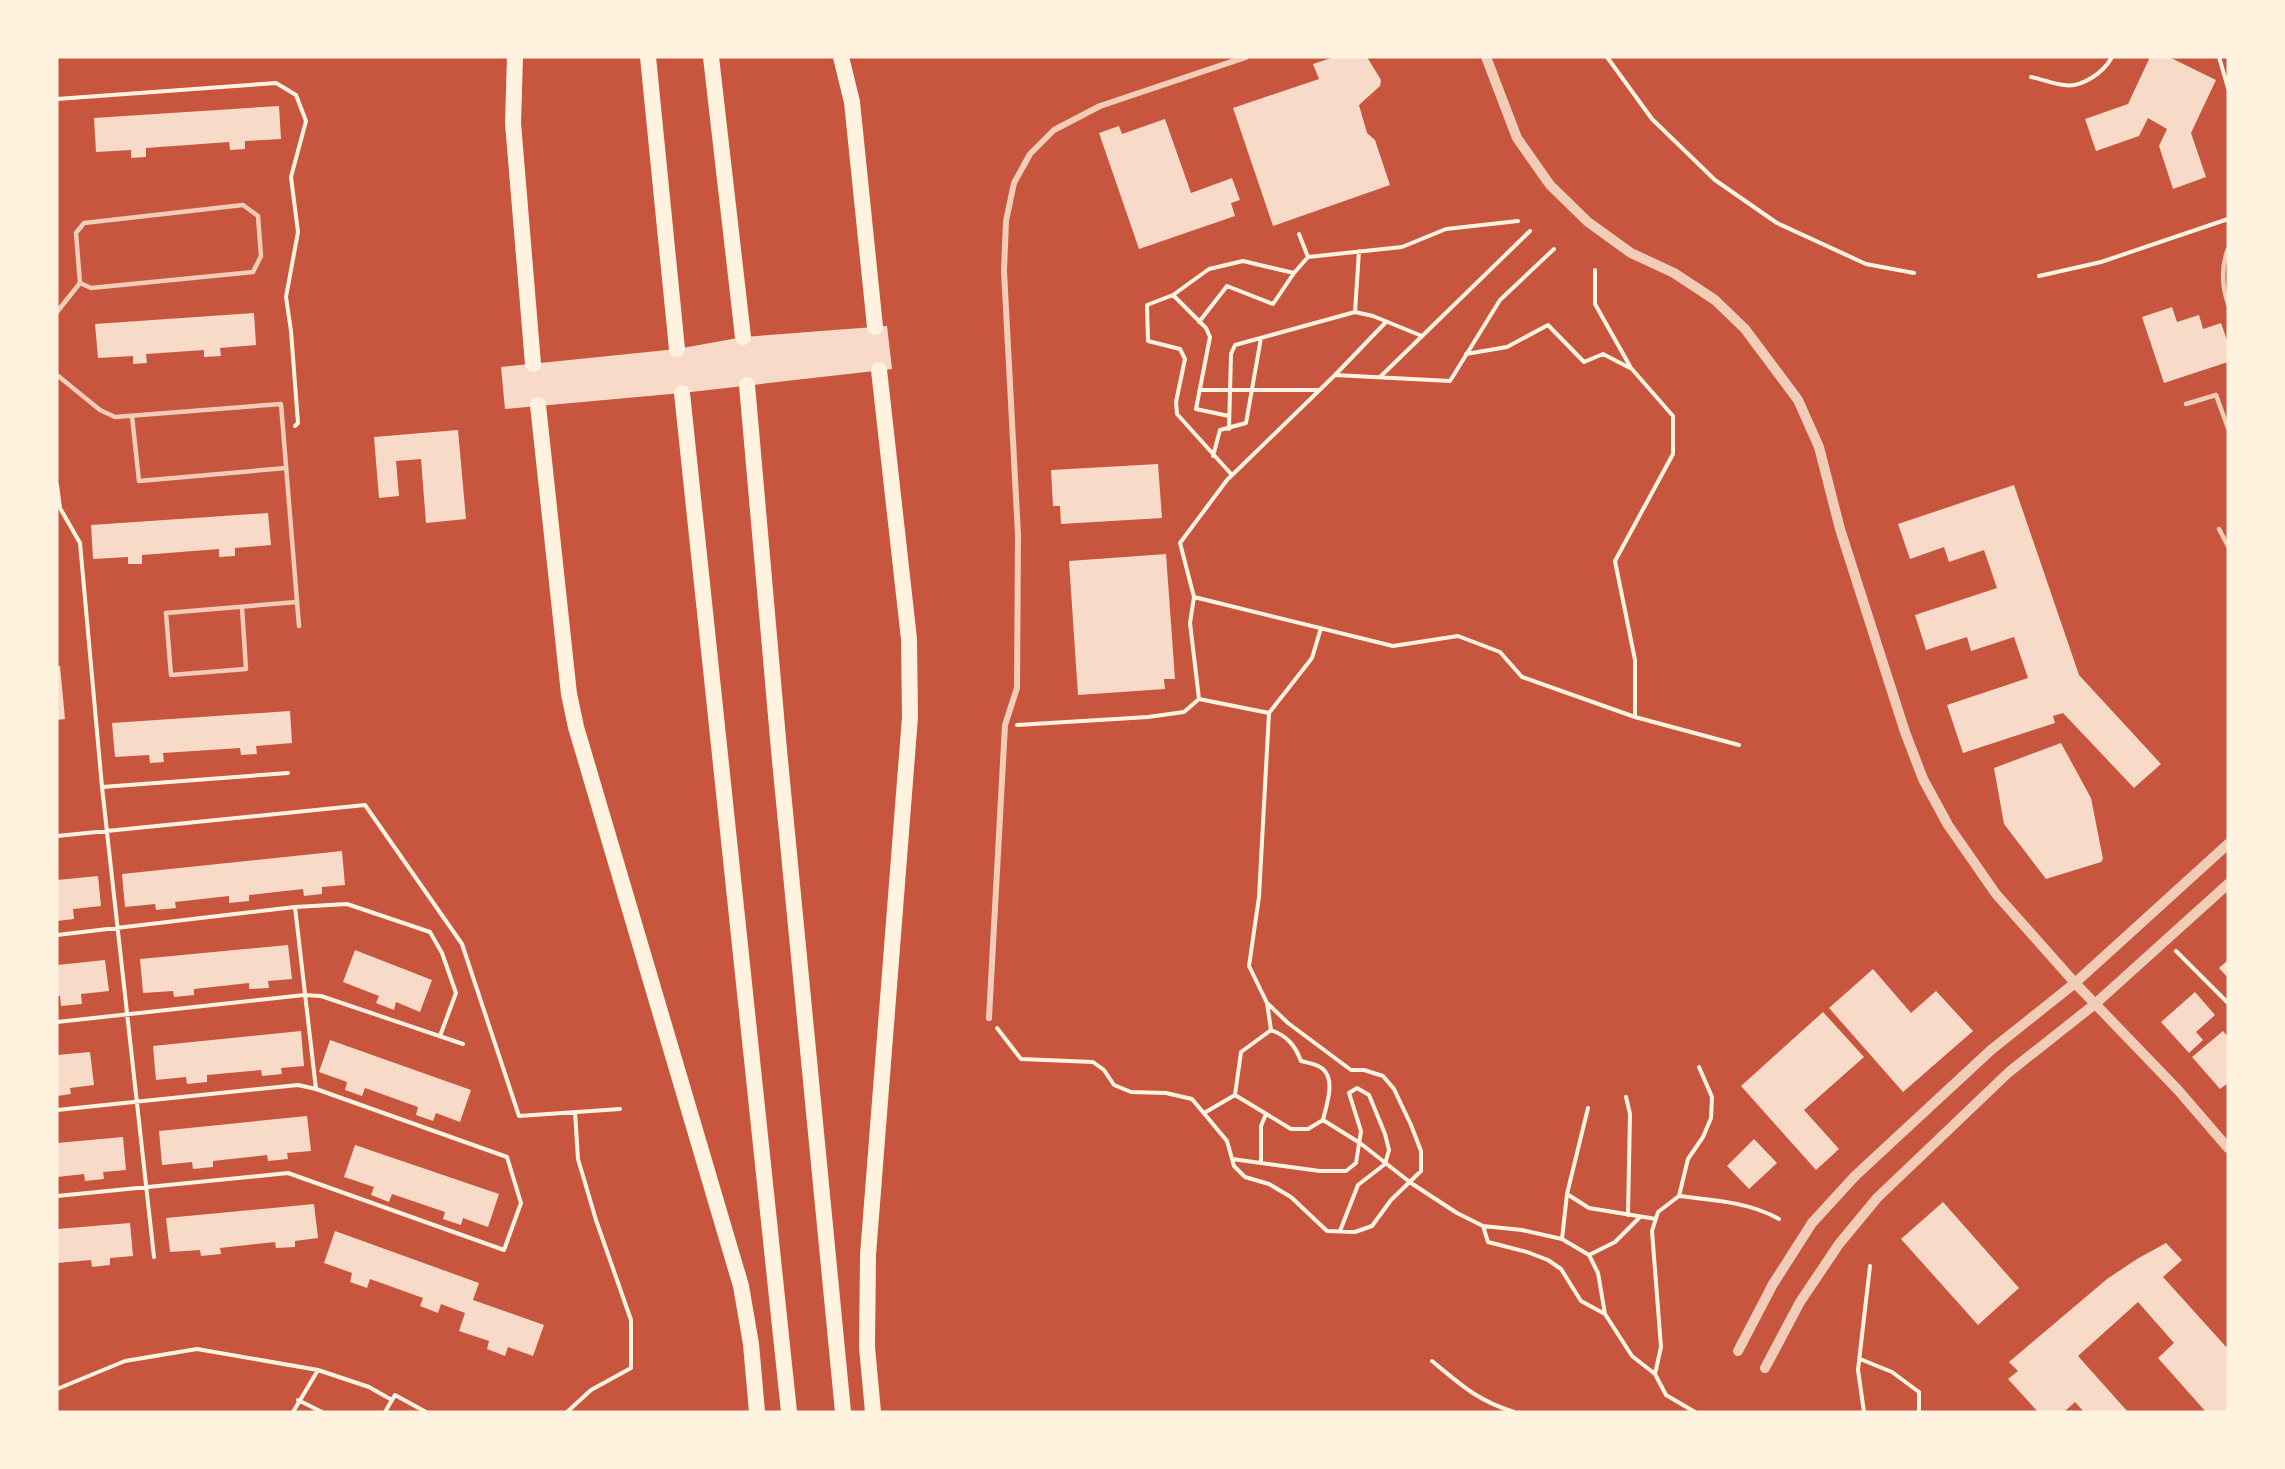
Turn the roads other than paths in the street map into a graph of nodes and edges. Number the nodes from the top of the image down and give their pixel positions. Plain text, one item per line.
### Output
1 (515, 57) edge
2 (648, 57) edge
3 (711, 57) edge
4 (841, 57) edge
5 (1246, 57) edge
6 (1486, 57) edge
7 (2228, 249) edge
8 (80, 283) junction
9 (2228, 304) edge
10 (57, 312) edge
11 (875, 327) dead end
12 (743, 338) dead end
13 (677, 349) dead end
14 (533, 364) dead end
15 (879, 370) dead end
16 (57, 375) edge
17 (747, 385) dead end
18 (682, 393) dead end
19 (2186, 404) dead end
20 (538, 405) dead end
21 (132, 416) junction
22 (2228, 428) edge
23 (286, 468) junction
24 (2219, 530) dead end
25 (2228, 546) edge
26 (297, 603) junction
27 (242, 607) junction
28 (299, 626) dead end
29 (2228, 844) edge
30 (2228, 884) edge
31 (2075, 983) junction
32 (2095, 1004) junction
33 (989, 1018) road end
34 (2228, 1148) edge
35 (1738, 1351) dead end
36 (1765, 1368) dead end
37 (758, 1412) edge
38 (789, 1412) edge
39 (843, 1412) edge
40 (873, 1412) edge

1 - 14 highway
2 - 13 highway
3 - 12 highway
4 - 11 highway
5 - 33 street
6 - 31 street
7 - 9 lane
8 - 8 lane
8 - 10 lane
15 - 40 highway
16 - 21 lane
17 - 39 highway
18 - 38 highway
19 - 22 lane
20 - 37 highway
21 - 23 lane
21 - 23 lane
23 - 26 lane
24 - 25 lane
26 - 27 lane
26 - 28 lane
27 - 27 lane
29 - 31 street
30 - 32 street
31 - 32 street
31 - 35 street
32 - 34 street
32 - 36 street

